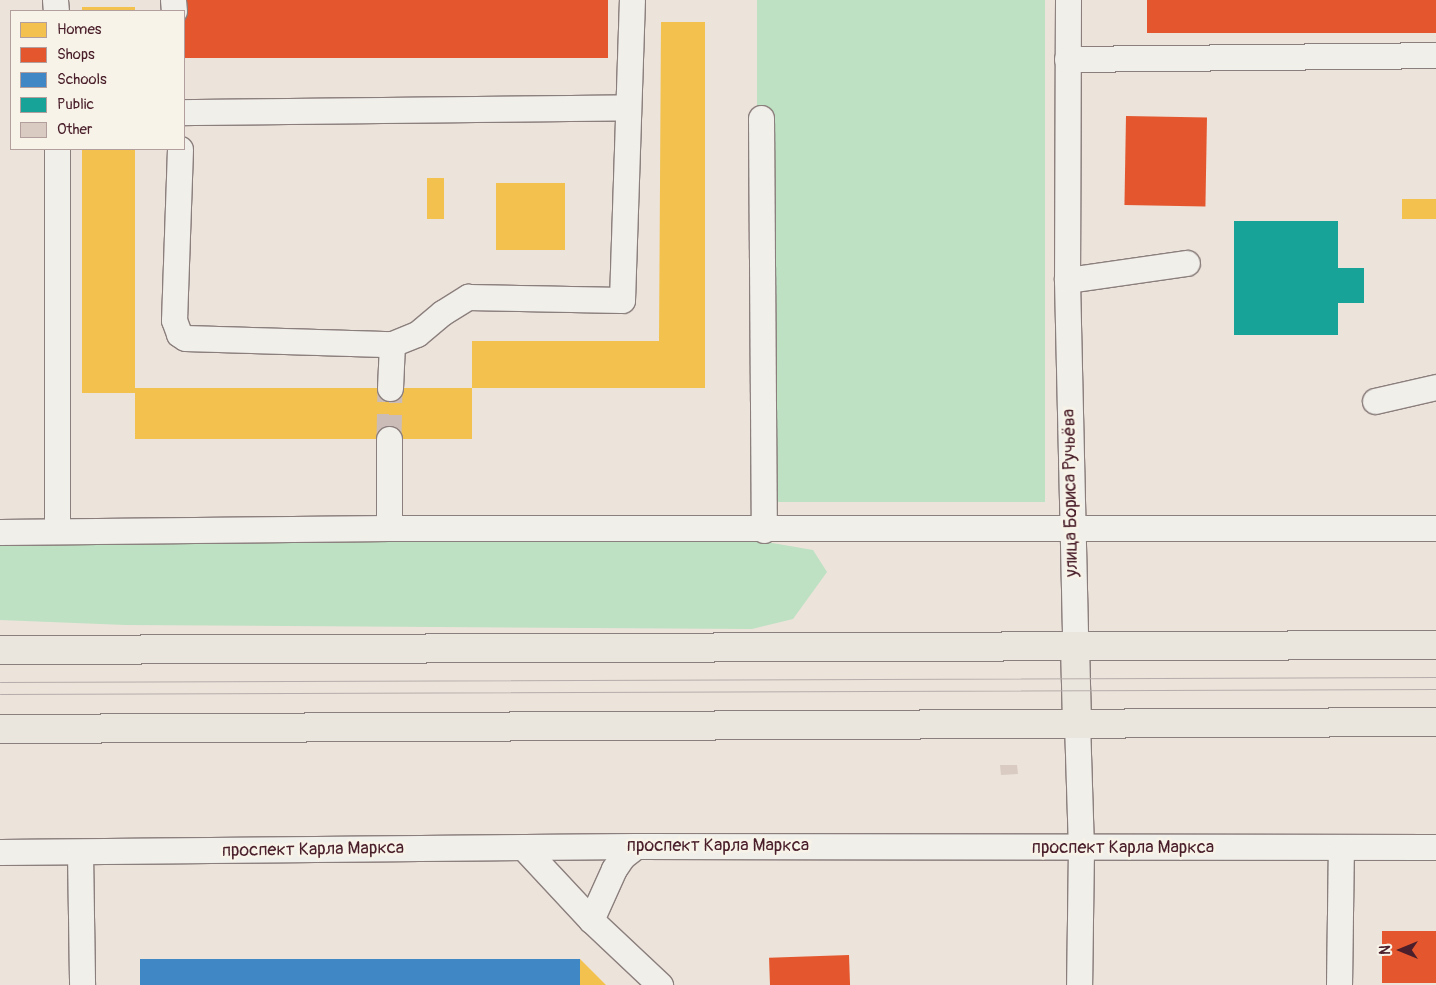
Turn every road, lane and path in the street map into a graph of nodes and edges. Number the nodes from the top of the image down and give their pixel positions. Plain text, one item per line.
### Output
1 (632, 0) edge
2 (1068, 0) edge
3 (1436, 55) edge
4 (1067, 59) junction
5 (627, 107) junction
6 (185, 112) edge
7 (762, 118) dead end
8 (57, 150) edge
9 (180, 150) edge
10 (1187, 264) dead end
11 (1067, 280) junction
12 (392, 344) junction
13 (1436, 387) edge
14 (390, 388) tunnel mouth
15 (1375, 401) dead end
16 (388, 439) tunnel mouth
17 (1070, 527) junction
18 (388, 528) junction
19 (1436, 528) edge
20 (764, 530) junction
21 (57, 531) junction
22 (0, 532) edge
23 (1436, 645) edge
24 (1074, 646) junction
25 (0, 650) edge
26 (1077, 722) junction
27 (1436, 722) edge
28 (0, 729) edge
29 (636, 846) junction
30 (523, 847) junction
31 (1436, 847) edge
32 (1080, 848) junction
33 (1341, 848) junction
34 (0, 852) edge
35 (80, 852) junction
36 (592, 920) junction
37 (82, 985) edge
38 (660, 985) edge
39 (1078, 985) edge
40 (1339, 985) edge

1 - 5 street
2 - 4 street, улица Бориса Ручьёва
3 - 4 street
4 - 11 street, улица Бориса Ручьёва
5 - 6 street
5 - 12 street
7 - 20 street
8 - 21 street
9 - 12 street
10 - 11 street
11 - 17 street, улица Бориса Ручьёва
12 - 14 street
13 - 15 street
16 - 18 street
17 - 19 street
17 - 20 street
17 - 24 street, улица Бориса Ручьёва
18 - 20 street
18 - 21 street
21 - 22 street
23 - 24 main road
24 - 25 main road
24 - 26 main road, улица Бориса Ручьёва
26 - 27 main road
26 - 28 main road
26 - 32 street, улица Бориса Ручьёва
29 - 30 street, проспект Карла Маркса
29 - 32 street, проспект Карла Маркса
29 - 36 street
30 - 35 street, проспект Карла Маркса
30 - 36 street
31 - 33 street, проспект Карла Маркса
32 - 33 street, проспект Карла Маркса
32 - 39 street, улица Бориса Ручьёва
33 - 40 street
34 - 35 street, проспект Карла Маркса
35 - 37 street
36 - 38 street

